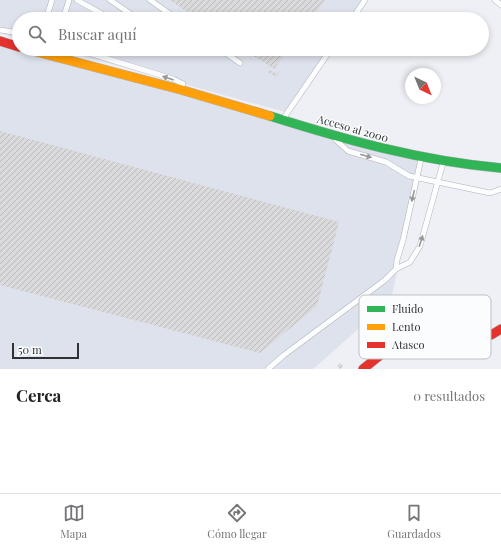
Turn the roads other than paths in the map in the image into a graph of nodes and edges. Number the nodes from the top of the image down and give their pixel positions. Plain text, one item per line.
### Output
1 (52, 0) edge
2 (70, 0) edge
3 (77, 0) edge
4 (110, 0) edge
5 (150, 0) edge
6 (365, 0) edge
7 (495, 0) edge
8 (501, 6) edge
9 (48, 12) edge
10 (66, 12) edge
11 (98, 12) edge
12 (128, 12) edge
13 (167, 12) edge
14 (357, 12) edge
15 (0, 30) edge
16 (12, 32) edge
17 (0, 41) edge
18 (12, 45) edge
19 (63, 56) edge
20 (99, 56) edge
21 (230, 56) edge
22 (326, 56) edge
23 (240, 63) dead end
24 (203, 96) junction
25 (282, 120) junction
26 (333, 137) junction
27 (422, 157) junction
28 (443, 161) junction
29 (501, 168) edge
30 (417, 178) junction
31 (438, 182) junction
32 (501, 189) edge
33 (396, 269) junction
34 (365, 295) edge
35 (359, 299) edge
36 (501, 329) edge
37 (491, 335) edge
38 (376, 359) edge
39 (268, 369) edge
40 (363, 369) edge

1 - 9 lane
2 - 10 lane
3 - 11 lane
4 - 12 lane
5 - 13 lane
6 - 14 lane
7 - 8 lane
15 - 16 lane
17 - 18 street
19 - 24 street, Acceso al 2000
24 -> 20 lane, Acceso al 2000
21 - 23 lane
22 - 25 lane
24 - 25 street, Acceso al 2000
25 - 26 street, Acceso al 2000
26 - 27 street, Acceso al 2000
26 -> 30 lane
27 - 28 street, Acceso al 2000
27 - 30 lane
28 - 29 street, Acceso al 2000
28 - 31 lane
30 - 31 lane
30 -> 33 lane
31 - 32 lane
33 -> 31 lane
33 - 34 lane
35 - 39 lane
36 - 37 street
38 - 40 street

